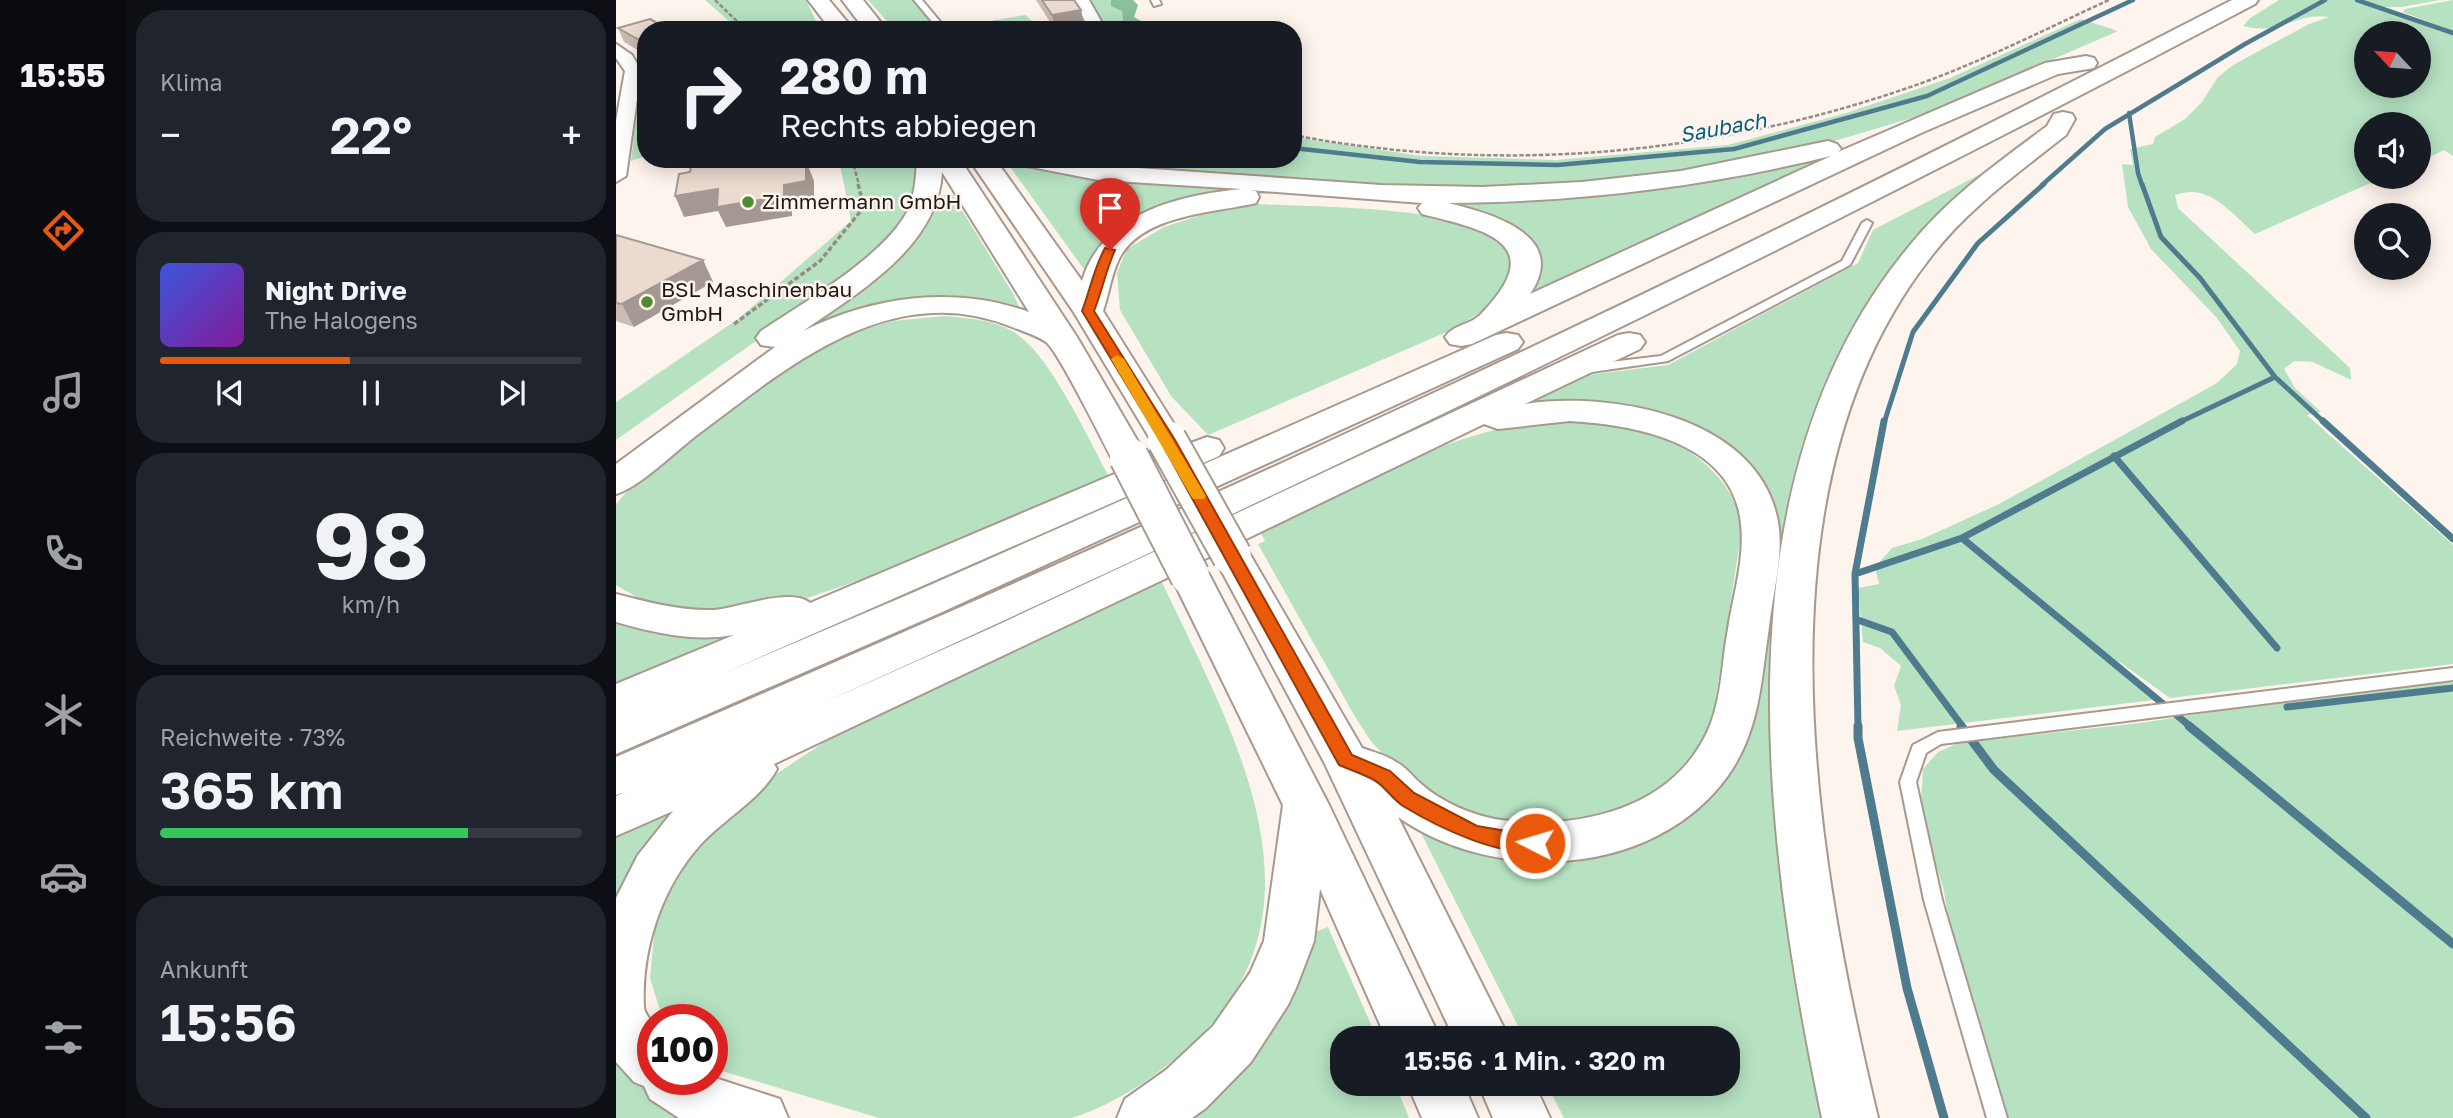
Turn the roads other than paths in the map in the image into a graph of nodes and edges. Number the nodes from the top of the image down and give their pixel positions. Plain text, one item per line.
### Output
1 (818, 0) edge
2 (852, 0) edge
3 (918, 0) edge
4 (1081, 0) edge
5 (2229, 3) edge
6 (836, 21) edge
7 (869, 21) edge
8 (936, 21) edge
9 (1093, 21) edge
10 (616, 49) edge
11 (2086, 63) junction
12 (2063, 119) junction
13 (1912, 128) junction
14 (930, 168) edge
15 (953, 168) edge
16 (988, 168) edge
17 (1078, 168) edge
18 (616, 176) edge
19 (1088, 311) junction
20 (1490, 323) junction
21 (1061, 337) junction
22 (1432, 437) junction
23 (616, 449) edge
24 (616, 483) edge
25 (878, 590) junction
26 (616, 608) edge
27 (2453, 674) edge
28 (616, 702) edge
29 (796, 735) junction
30 (616, 737) edge
31 (1346, 760) junction
32 (616, 777) edge
33 (1306, 805) junction
34 (616, 817) edge
35 (1407, 1026) edge
36 (1476, 1026) edge
37 (637, 1047) edge
38 (694, 1095) edge
39 (1440, 1096) edge
40 (1511, 1096) edge
41 (760, 1118) edge
42 (1145, 1118) edge
43 (1450, 1118) edge
44 (1522, 1118) edge
45 (1850, 1118) edge
46 (1997, 1118) edge

1 - 6 highway
2 - 7 highway
3 - 8 lane
4 - 9 street
5 - 11 highway
5 - 12 highway
5 - 32 highway
10 - 18 street
11 - 13 highway
11 - 30 highway
12 - 22 highway
12 - 45 highway
13 - 17 highway
13 - 20 highway
14 - 23 highway
15 - 21 highway
16 - 19 highway
19 - 20 highway
19 - 31 highway, bridge
20 - 25 highway
21 - 24 highway
21 - 33 highway, bridge
22 - 29 highway
22 - 31 highway
25 - 26 highway
25 - 28 highway
27 - 46 lane
29 - 34 highway
29 - 37 highway
31 - 36 highway
33 - 35 highway
33 - 42 highway
38 - 41 highway
39 - 43 highway
40 - 44 highway

